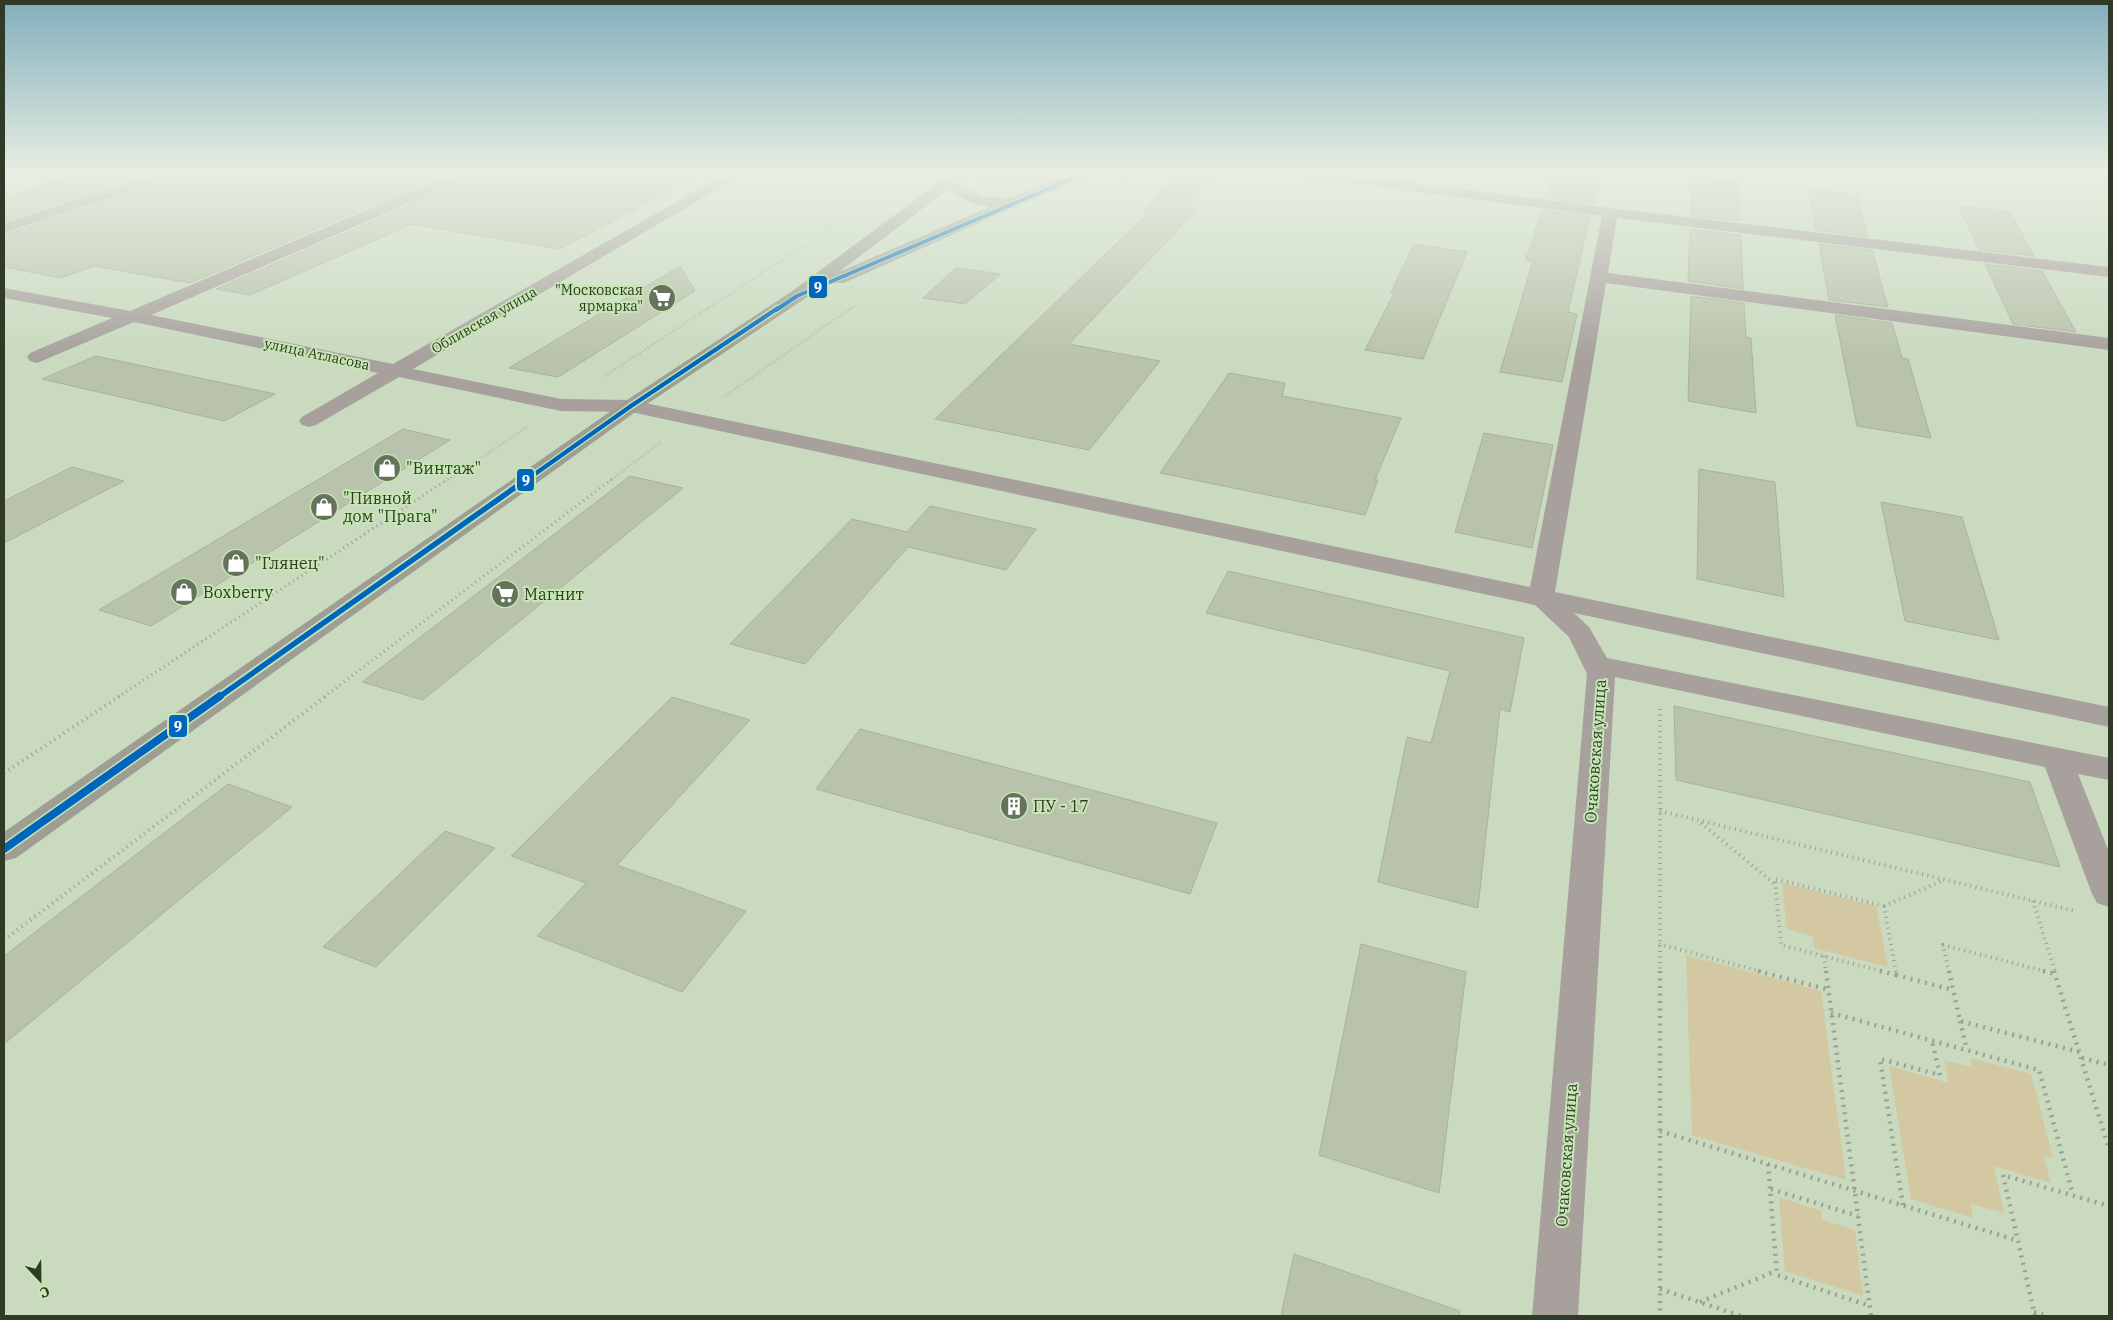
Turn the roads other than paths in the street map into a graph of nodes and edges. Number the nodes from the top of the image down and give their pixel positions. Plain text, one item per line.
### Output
1 (319, 236) edge
2 (630, 236) edge
3 (877, 236) edge
4 (937, 236) edge
5 (1606, 236) edge
6 (1801, 236) edge
7 (2109, 272) edge
8 (1599, 277) junction
9 (4, 292) edge
10 (797, 296) junction
11 (130, 316) junction
12 (2109, 344) edge
13 (37, 356) dead end
14 (397, 371) junction
15 (631, 406) junction
16 (309, 421) dead end
17 (1541, 596) junction
18 (1597, 666) junction
19 (2109, 717) edge
20 (2057, 759) junction
21 (2109, 770) edge
22 (4, 849) edge
23 (2109, 894) edge
24 (1555, 1316) edge

1 - 11 street
2 - 14 street, Обливская улица
3 - 10 highway
4 - 10 highway
5 - 8 street
6 - 7 street
8 - 12 street
8 - 17 street
9 - 11 street, улица Атласова
10 - 15 highway
11 - 13 street
11 - 14 street, улица Атласова
14 - 15 street, улица Атласова
14 - 16 street, Обливская улица
15 - 17 street, улица Атласова
15 - 22 highway
17 - 18 street, Очаковская улица
17 - 19 street, улица Атласова
18 - 20 street
18 - 24 street, Очаковская улица
20 - 21 street
20 - 23 street

